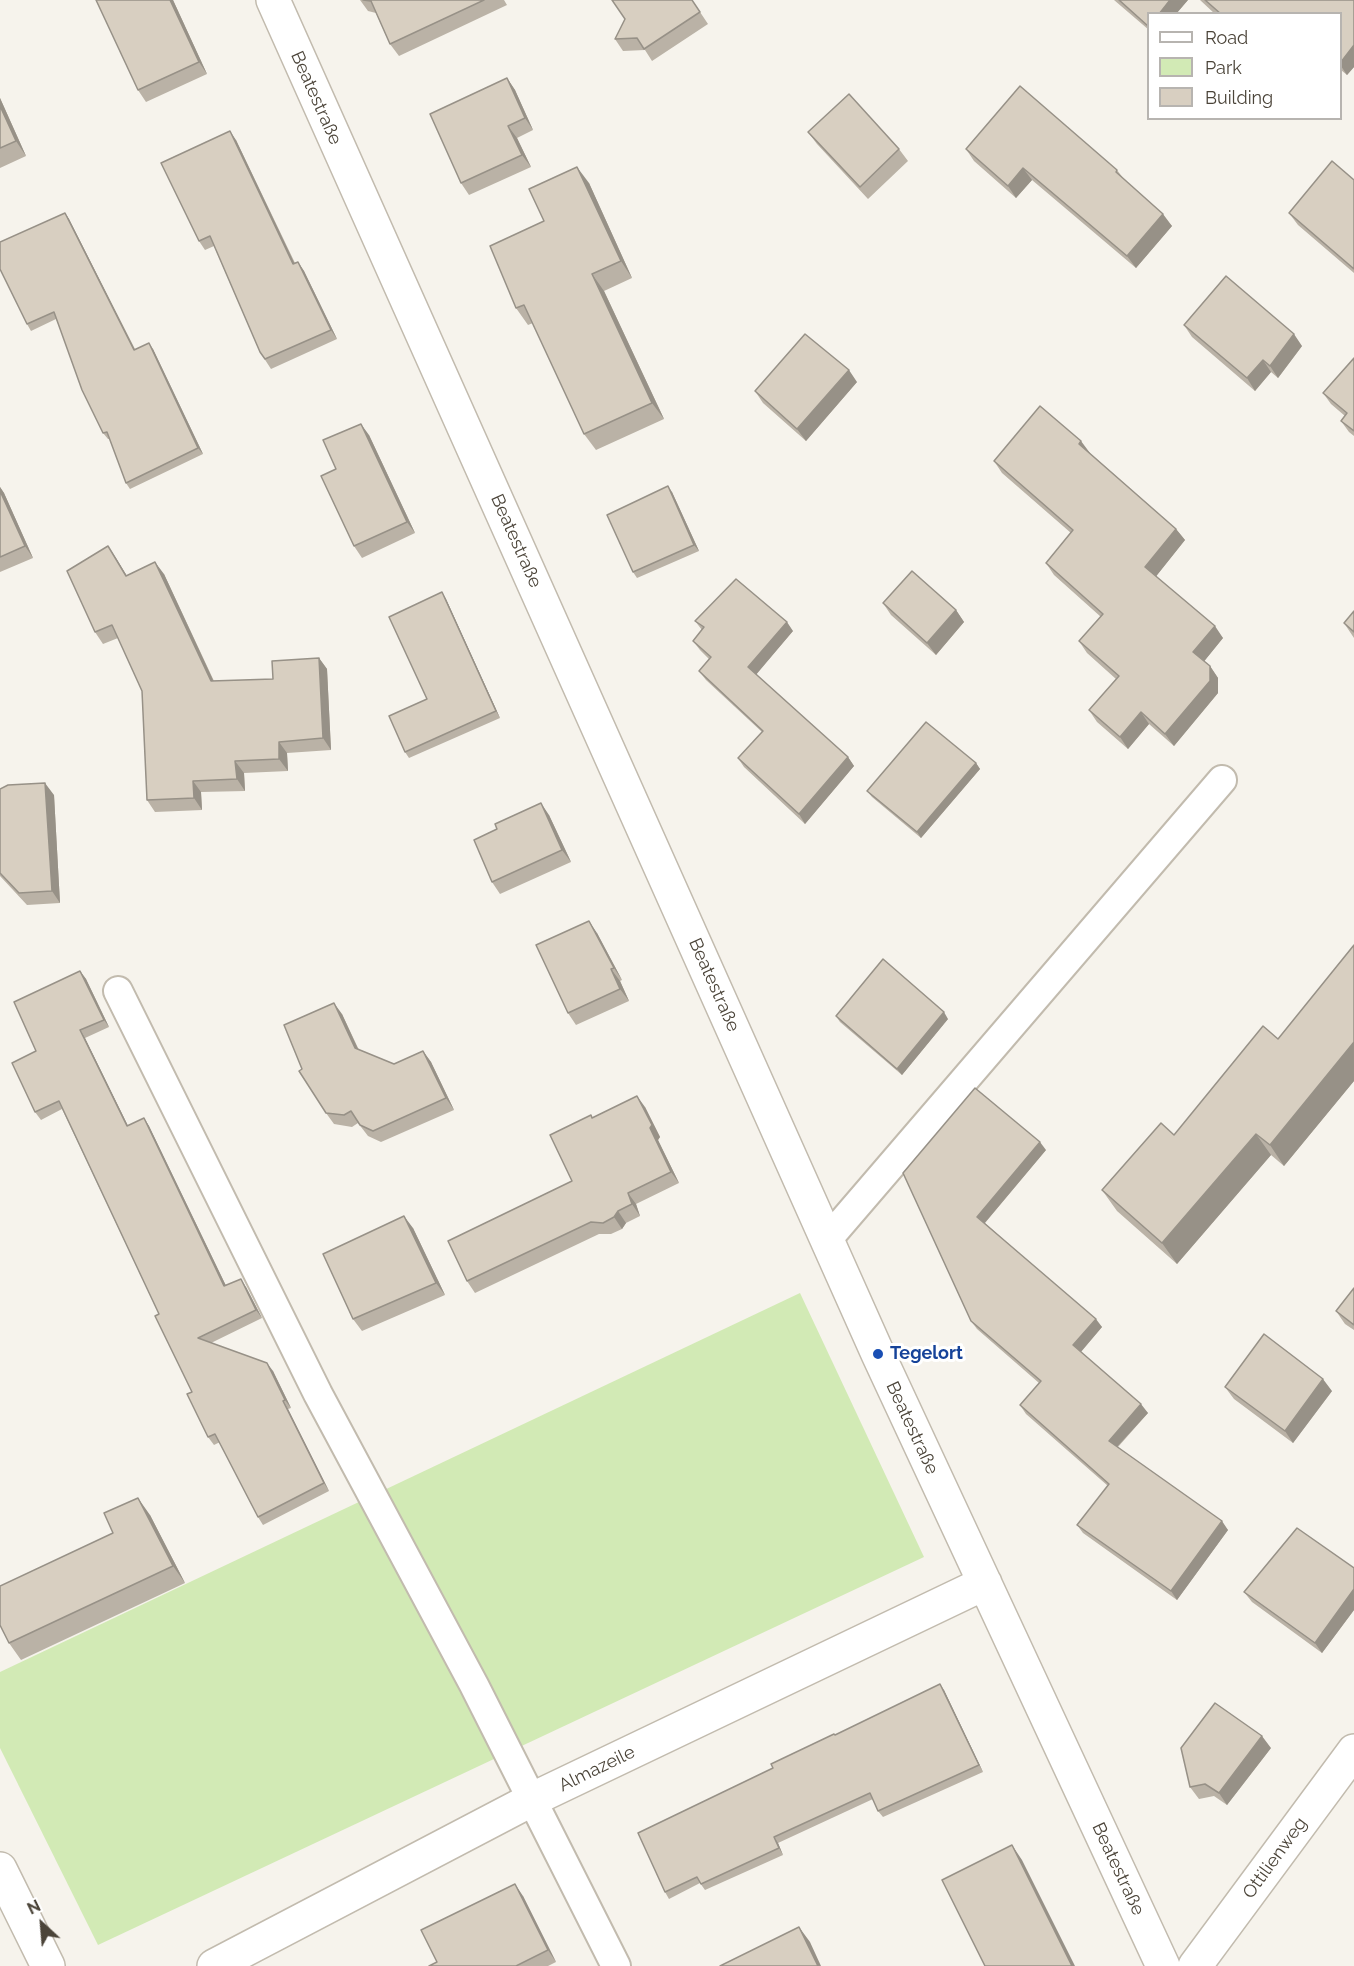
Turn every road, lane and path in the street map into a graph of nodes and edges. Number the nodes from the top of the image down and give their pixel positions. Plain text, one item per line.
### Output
1 (273, 0) edge
2 (1222, 780) dead end
3 (118, 991) dead end
4 (827, 1240) junction
5 (985, 1583) junction
6 (1354, 1751) edge
7 (533, 1799) junction
8 (0, 1869) edge
9 (48, 1966) edge
10 (214, 1966) edge
11 (616, 1966) edge
12 (1163, 1966) edge
13 (1196, 1966) edge

1 - 4 street, Beatestraße
2 - 4 lane
3 - 7 lane
4 - 5 street, Beatestraße
5 - 7 street, Almazeile
5 - 12 street, Beatestraße
6 - 13 street, Ottilienweg
7 - 10 street, Almazeile
7 - 11 lane
8 - 9 street

